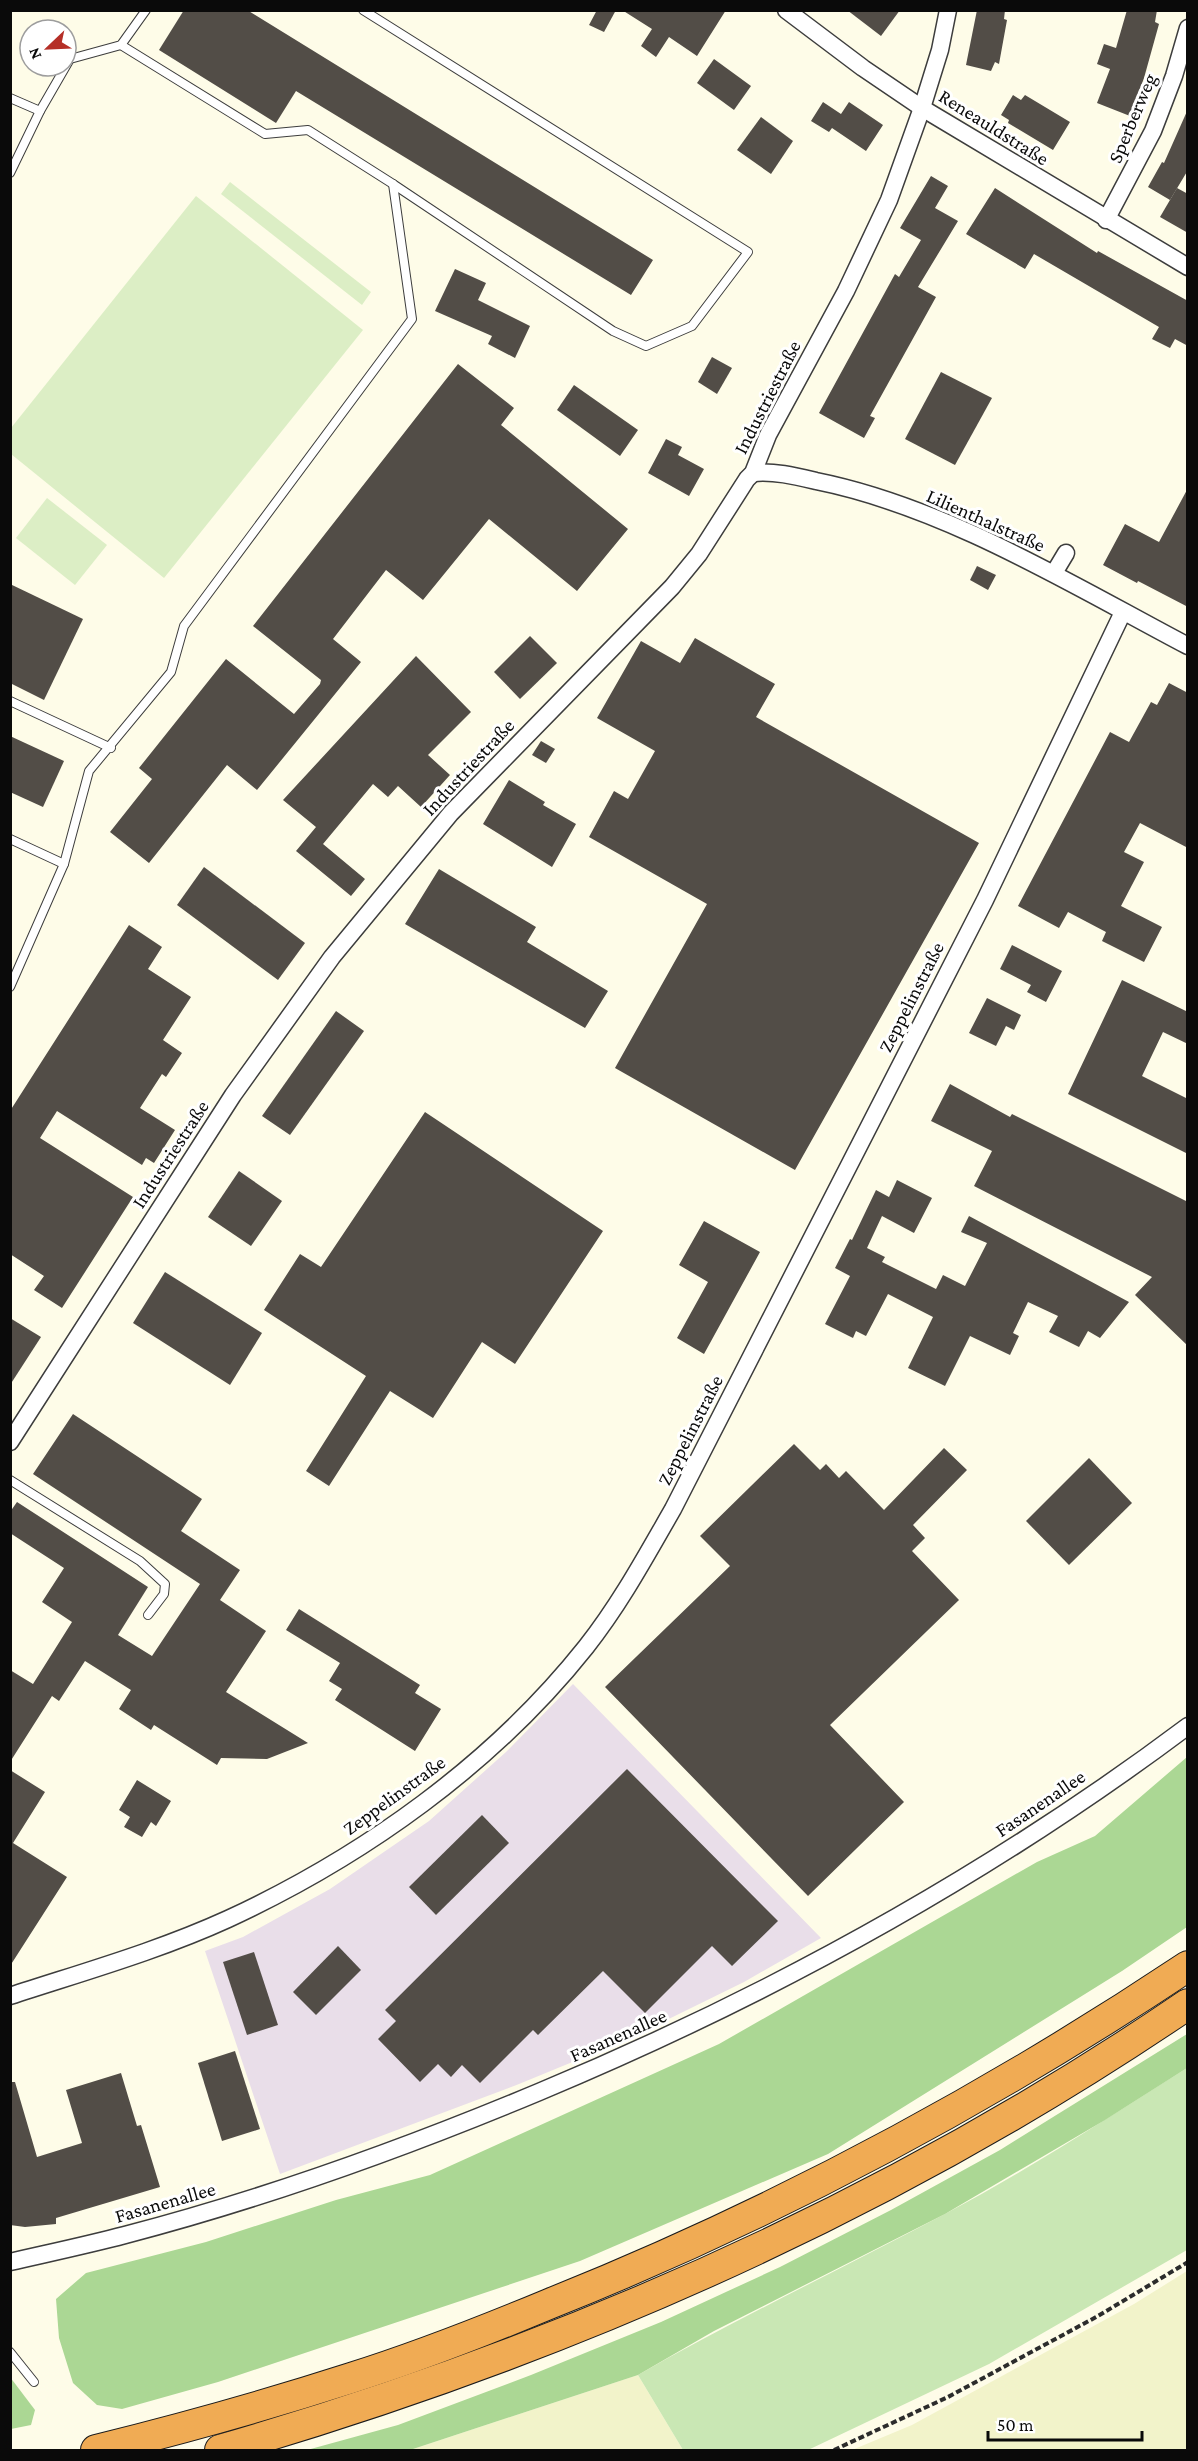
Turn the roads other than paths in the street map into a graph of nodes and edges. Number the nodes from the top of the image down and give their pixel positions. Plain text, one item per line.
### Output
1 (146, 10) edge
2 (363, 10) edge
3 (786, 10) edge
4 (948, 10) edge
5 (1188, 28) edge
6 (121, 45) junction
7 (10, 98) edge
8 (922, 108) junction
9 (40, 111) junction
10 (10, 173) edge
11 (393, 184) junction
12 (1106, 220) junction
13 (1188, 267) edge
14 (753, 473) junction
15 (1066, 553) dead end
16 (1054, 573) junction
17 (1123, 612) junction
18 (1188, 646) edge
19 (10, 700) edge
20 (111, 748) junction
21 (10, 839) edge
22 (64, 864) junction
23 (10, 987) edge
24 (10, 1442) edge
25 (10, 1480) edge
26 (148, 1615) dead end
27 (1188, 1726) edge
28 (1188, 1966) edge
29 (10, 1996) edge
30 (1188, 2004) edge
31 (10, 2262) edge
32 (10, 2352) edge
33 (34, 2382) dead end
34 (102, 2449) edge
35 (220, 2451) edge

1 - 6 lane
2 - 11 lane
3 - 8 street, Reneauldstraße
4 - 8 street, Industriestraße
5 - 12 street, Sperberweg
6 - 9 lane
6 - 11 lane
7 - 9 lane
8 - 12 street, Reneauldstraße
8 - 14 street, Industriestraße
9 - 10 lane
11 - 20 lane
12 - 13 street, Reneauldstraße
14 - 16 street, Lilienthalstraße
14 - 24 street, Industriestraße
15 - 16 street
16 - 17 street, Lilienthalstraße
17 - 18 street, Lilienthalstraße
17 - 29 street, Zeppelinstraße
19 - 20 lane
20 - 22 lane
21 - 22 lane
22 - 23 lane
25 - 26 lane
27 - 31 street, Fasanenallee
28 - 34 highway
30 - 35 highway
32 - 33 lane

